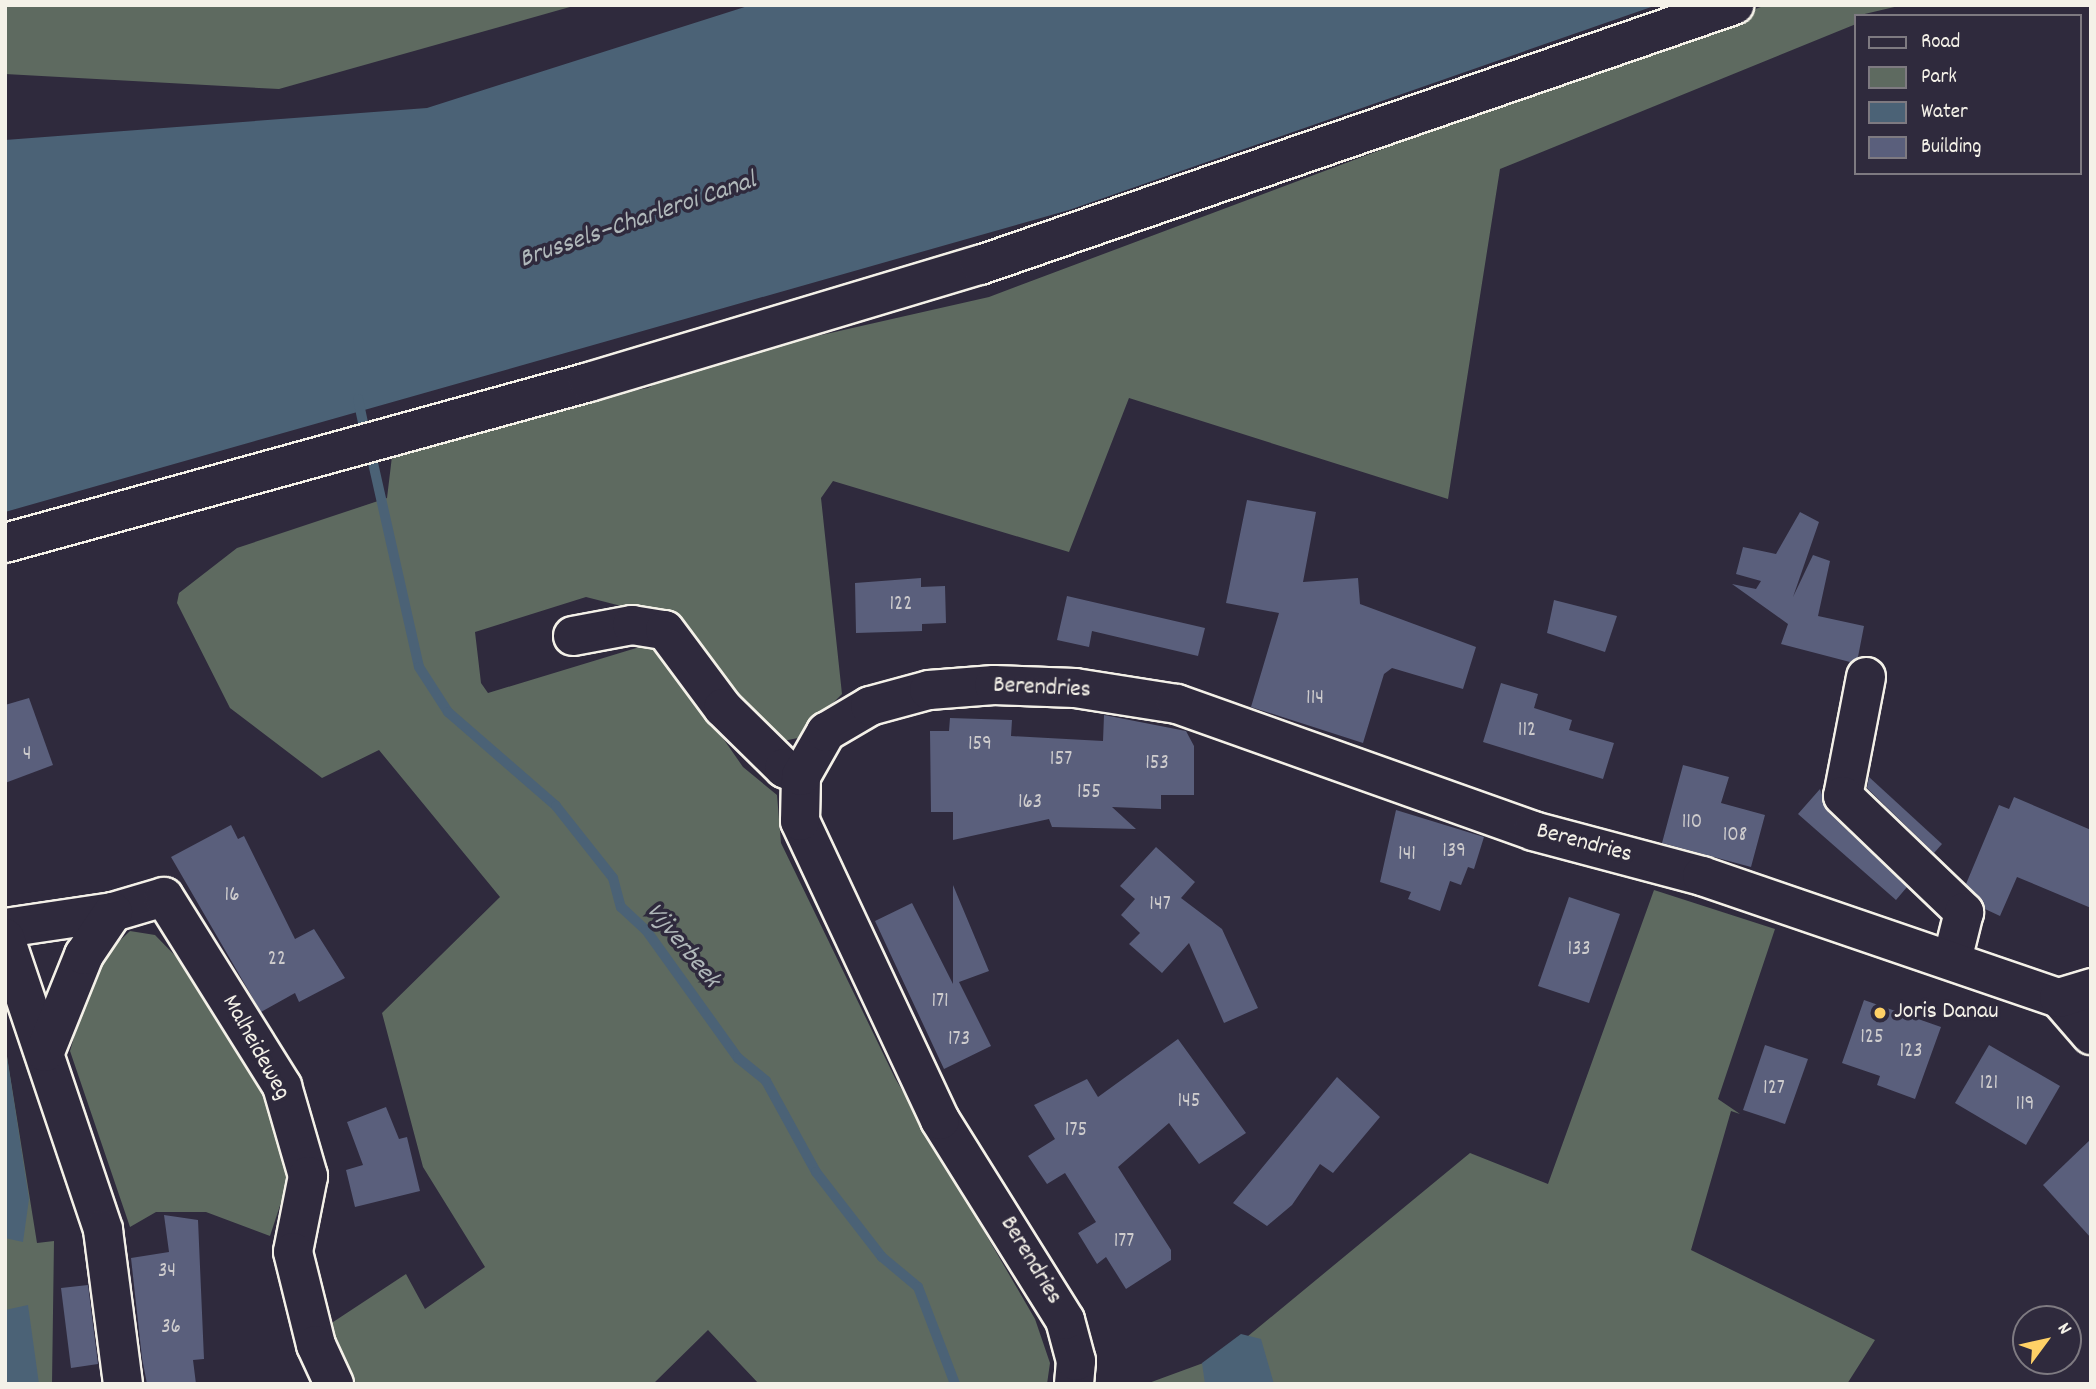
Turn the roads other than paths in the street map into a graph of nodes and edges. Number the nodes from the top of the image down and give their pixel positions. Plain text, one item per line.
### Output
1 (1734, 5) edge
2 (5, 543) edge
3 (573, 636) dead end
4 (1866, 677) dead end
5 (801, 776) junction
6 (113, 912) junction
7 (5, 928) edge
8 (5, 938) edge
9 (1952, 960) junction
10 (2075, 993) edge
11 (2091, 1035) edge
12 (45, 1052) junction
13 (123, 1384) edge
14 (334, 1384) edge
15 (1074, 1384) edge

1 - 2 street
3 - 5 street
4 - 9 street
5 - 9 street, Berendries
5 - 15 street, Berendries
6 - 7 street, Malheideweg
6 - 12 street
6 - 14 street, Malheideweg
8 - 12 street
9 - 10 street, Berendries
10 - 11 street
12 - 13 street

